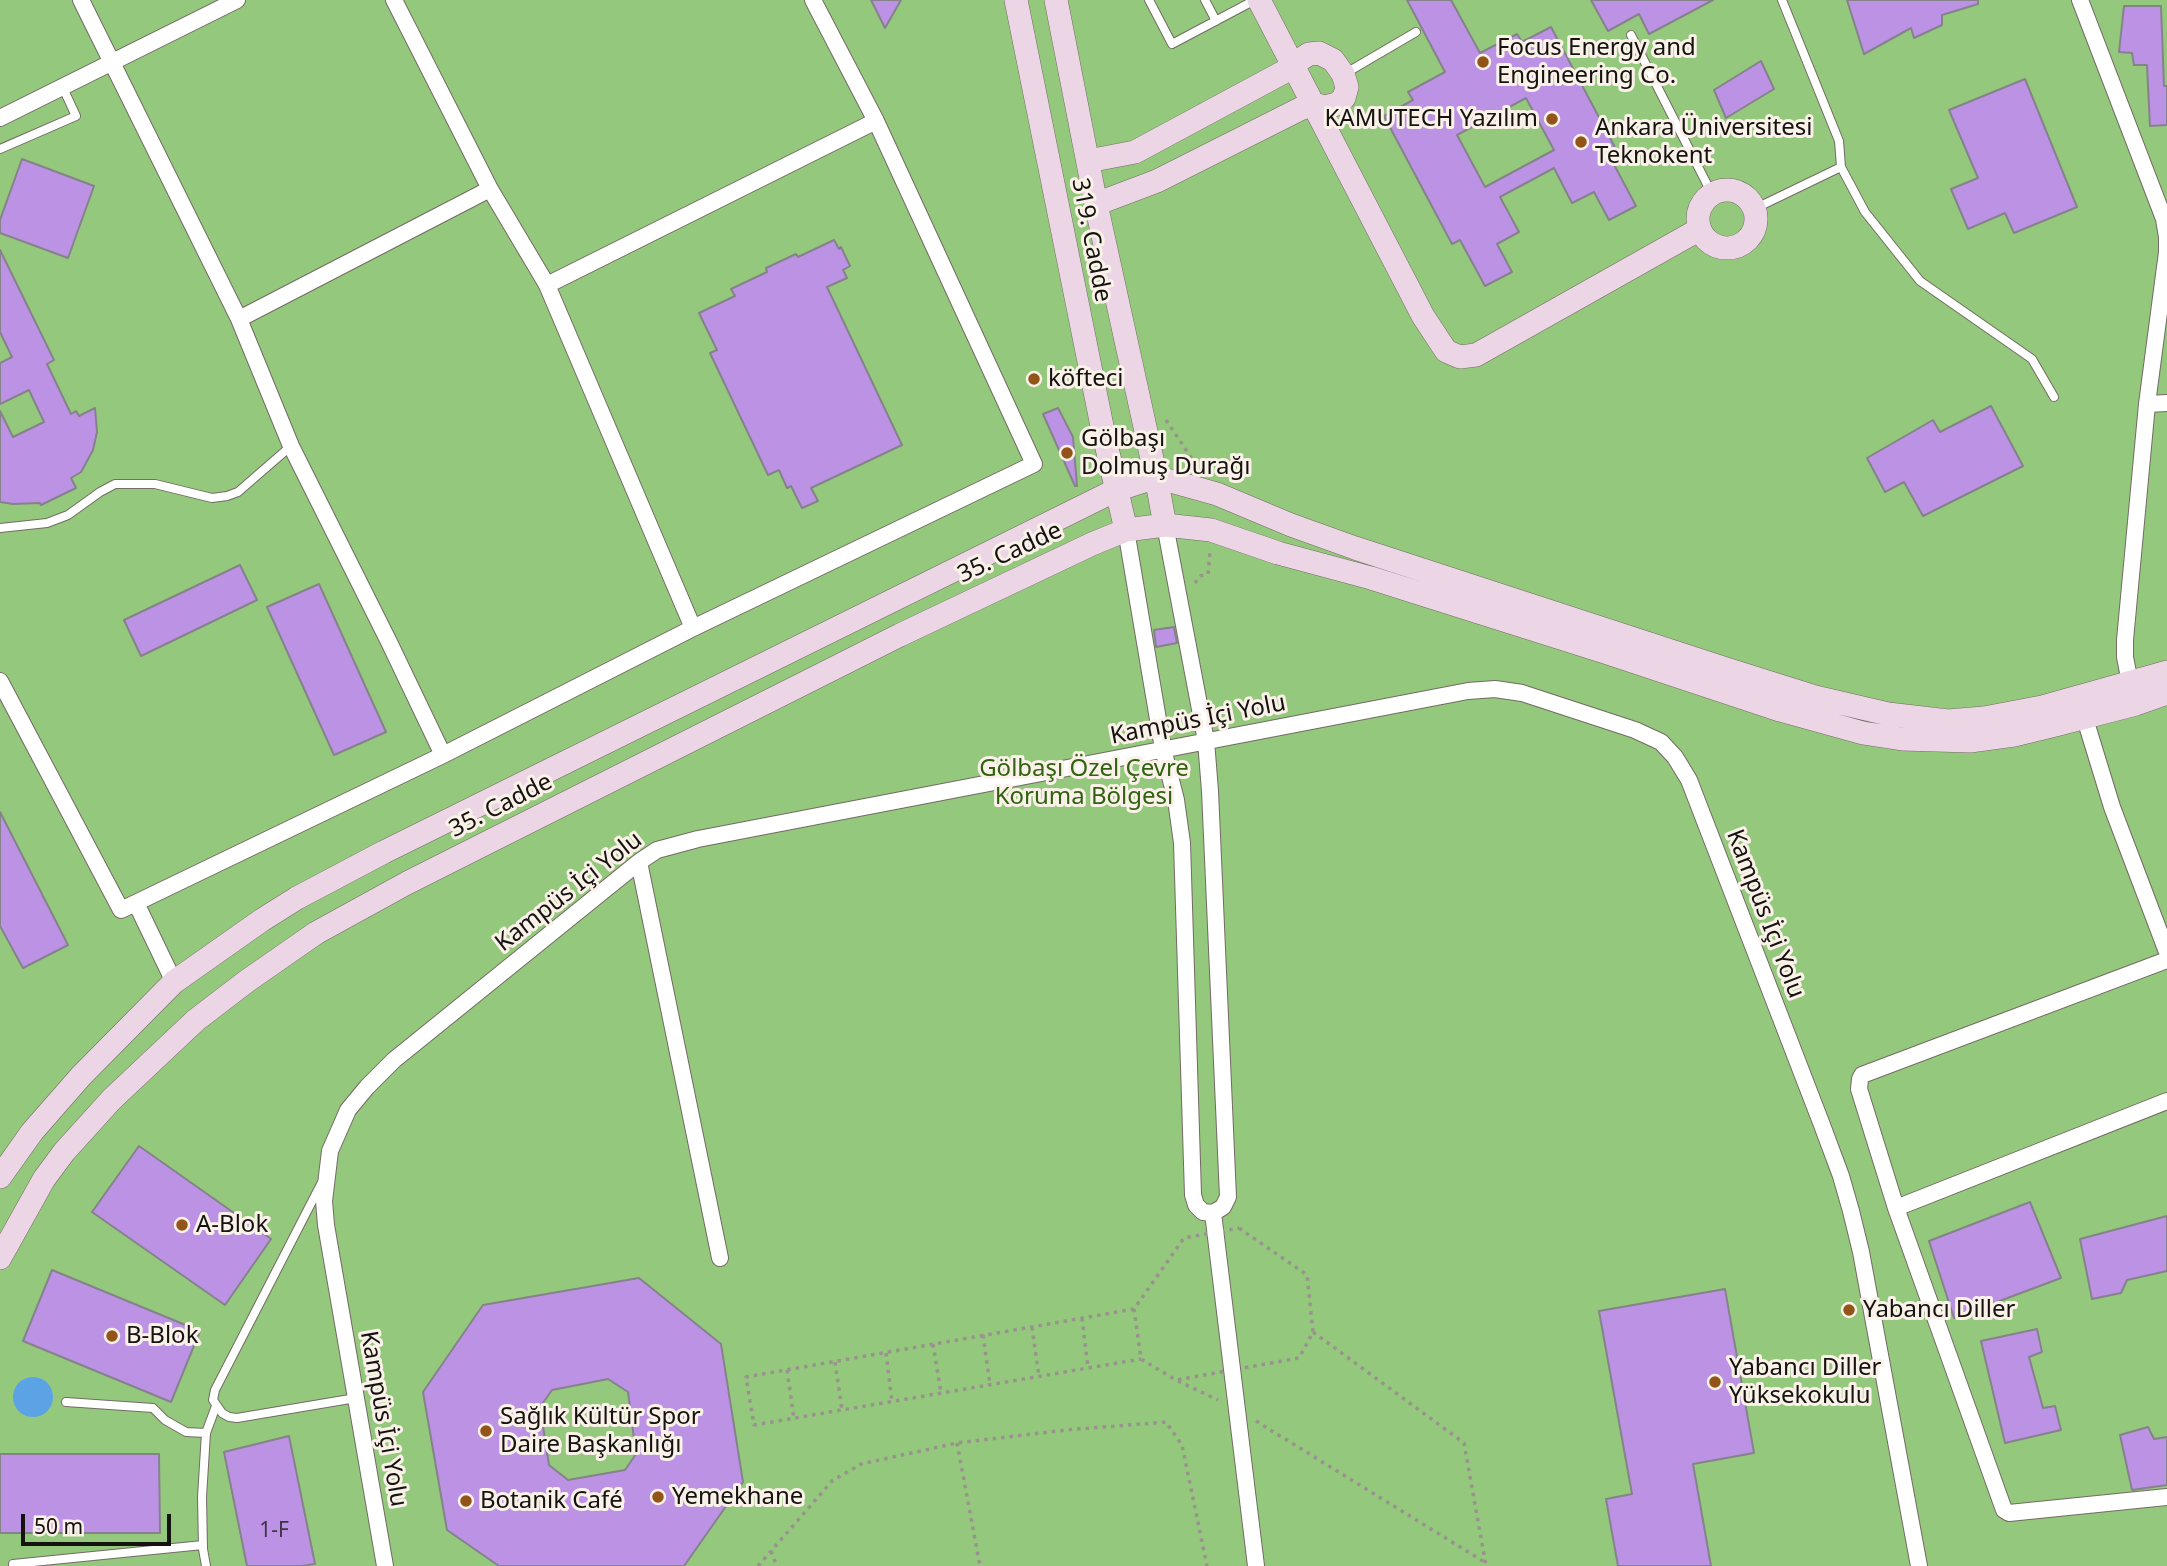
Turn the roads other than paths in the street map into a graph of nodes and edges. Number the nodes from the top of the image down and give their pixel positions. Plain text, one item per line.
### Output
1 (81, 0) edge
2 (237, 0) edge
3 (394, 0) edge
4 (813, 0) edge
5 (1016, 0) edge
6 (1056, 0) edge
7 (1149, 0) edge
8 (1205, 0) edge
9 (1257, 0) edge
10 (1782, 0) edge
11 (2080, 0) edge
12 (1216, 21) junction
13 (1416, 32) dead end
14 (1631, 35) dead end
15 (112, 61) junction
16 (1293, 67) junction
17 (1343, 75) junction
18 (63, 88) junction
19 (1312, 104) junction
20 (0, 118) edge
21 (876, 121) junction
22 (0, 149) edge
23 (1088, 161) junction
24 (1841, 167) junction
25 (490, 188) junction
26 (1712, 194) junction
27 (2161, 198) edge
28 (1096, 204) junction
29 (1754, 208) junction
30 (1700, 229) junction
31 (547, 285) junction
32 (239, 319) junction
33 (2054, 397) dead end
34 (2167, 403) edge
35 (2147, 404) junction
36 (291, 446) junction
37 (1156, 477) junction
38 (1116, 489) junction
39 (1165, 525) junction
40 (0, 528) edge
41 (1126, 530) junction
42 (694, 628) junction
43 (2167, 672) edge
44 (0, 681) edge
45 (2132, 694) junction
46 (2167, 694) edge
47 (2081, 707) junction
48 (1206, 741) junction
49 (1164, 749) junction
50 (443, 755) junction
51 (639, 862) junction
52 (136, 903) junction
53 (2167, 952) edge
54 (2167, 960) edge
55 (174, 982) junction
56 (2167, 1101) edge
57 (326, 1175) junction
58 (0, 1177) edge
59 (1896, 1208) junction
60 (1213, 1213) junction
61 (0, 1258) edge
62 (720, 1258) dead end
63 (356, 1398) junction
64 (66, 1402) dead end
65 (216, 1406) junction
66 (206, 1433) junction
67 (2167, 1497) edge
68 (203, 1545) junction
69 (13, 1564) dead end
70 (206, 1566) edge
71 (385, 1566) edge
72 (1256, 1566) edge
73 (1919, 1566) edge

1 - 15 street
2 - 15 street
3 - 25 street
4 - 21 street
5 - 38 street, 319. Cadde
6 - 23 street, 319. Cadde
7 - 12 lane
8 - 12 lane
9 - 12 lane
9 - 16 street
10 - 24 lane
11 - 27 street
13 - 17 lane
14 - 26 lane
15 - 18 street
15 - 32 street
16 - 17 street
16 - 19 street
16 - 23 street
17 - 19 street
18 - 20 street
18 - 22 lane
19 - 28 street
19 - 30 street
21 - 31 street
21 - 42 street
23 - 28 street, 319. Cadde
24 - 29 lane
24 - 33 lane
25 - 31 street
25 - 32 street
26 - 29 street
26 - 30 street
27 - 35 street
28 - 37 street, 319. Cadde
29 - 30 street
31 - 42 street
32 - 36 street
34 - 35 street
35 - 45 street
36 - 40 lane
36 - 50 street
37 - 38 street, 35. Cadde
37 - 39 street, 319. Cadde
37 - 47 street
38 - 41 street, 319. Cadde
38 - 55 street, 35. Cadde
39 - 41 street, 35. Cadde
39 - 47 street, 35. Cadde
39 - 48 street
41 - 49 street
41 - 61 street, 35. Cadde
42 - 50 street
43 - 45 street
44 - 52 street
45 - 46 street
45 - 47 street
47 - 53 street
48 - 49 street, Kampüs İçi Yolu
48 - 60 street
48 - 73 street, Kampüs İçi Yolu
49 - 51 street, Kampüs İçi Yolu
49 - 60 street
50 - 52 street
51 - 57 street, Kampüs İçi Yolu
51 - 62 street
52 - 55 street
54 - 59 street
55 - 58 street, 35. Cadde
56 - 59 street
57 - 63 street, Kampüs İçi Yolu
57 - 65 lane
59 - 67 street
60 - 72 street
63 - 65 lane
63 - 71 street, Kampüs İçi Yolu
64 - 66 lane
65 - 66 lane
66 - 68 lane
68 - 69 lane
68 - 70 lane

